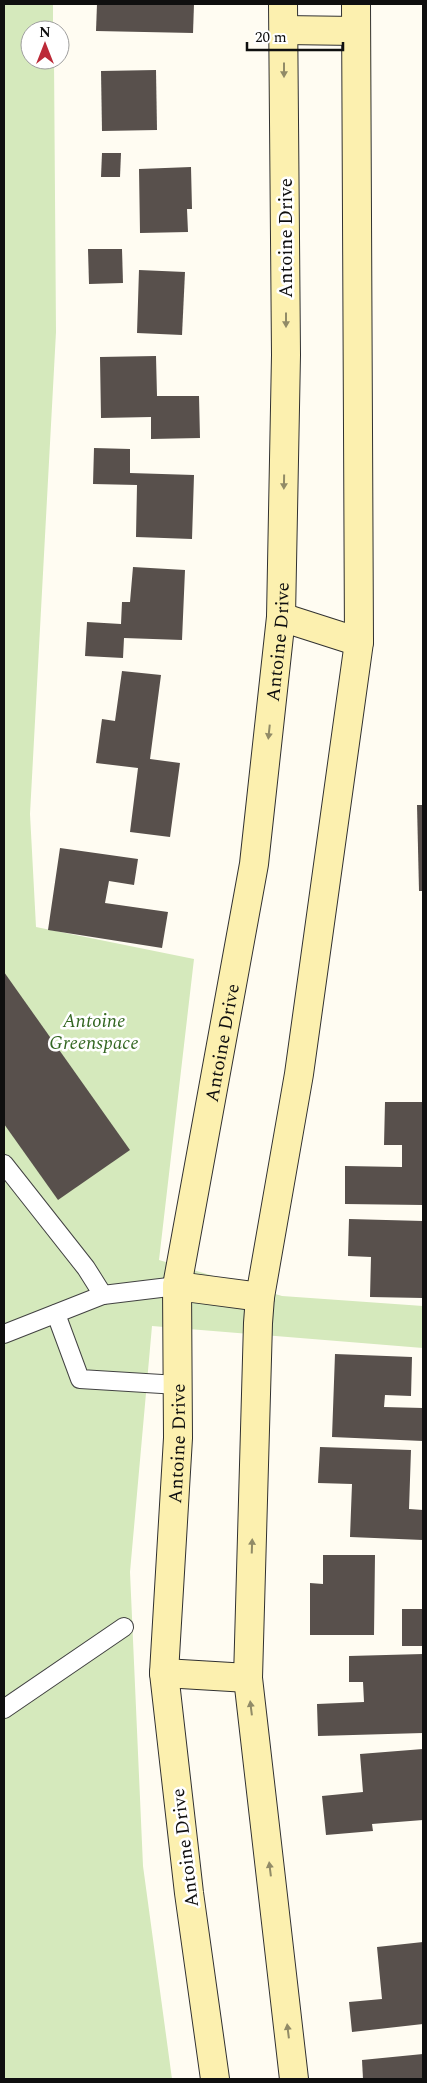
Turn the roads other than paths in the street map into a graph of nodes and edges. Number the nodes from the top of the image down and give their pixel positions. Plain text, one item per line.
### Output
1 (356, 4) edge
2 (284, 17) edge
3 (356, 31) junction
4 (282, 617) junction
5 (359, 642) junction
6 (4, 1164) edge
7 (177, 1286) junction
8 (102, 1295) junction
9 (260, 1297) junction
10 (56, 1314) junction
11 (4, 1334) edge
12 (178, 1386) junction
13 (124, 1627) dead end
14 (164, 1672) junction
15 (248, 1678) junction
16 (4, 1708) edge
17 (215, 2079) edge
18 (294, 2079) edge

1 - 3 main road
2 - 3 main road
2 -> 4 main road, Antoine Drive
3 - 5 main road
4 - 5 main road
4 -> 7 main road, Antoine Drive
5 - 9 main road
6 - 8 lane
7 - 8 lane
7 - 9 main road
7 - 12 main road, Antoine Drive
8 - 10 lane
15 -> 9 main road
10 - 11 lane
10 - 12 lane
12 - 14 main road, Antoine Drive
13 - 16 lane
14 - 15 main road
14 - 17 main road, Antoine Drive
18 -> 15 main road

